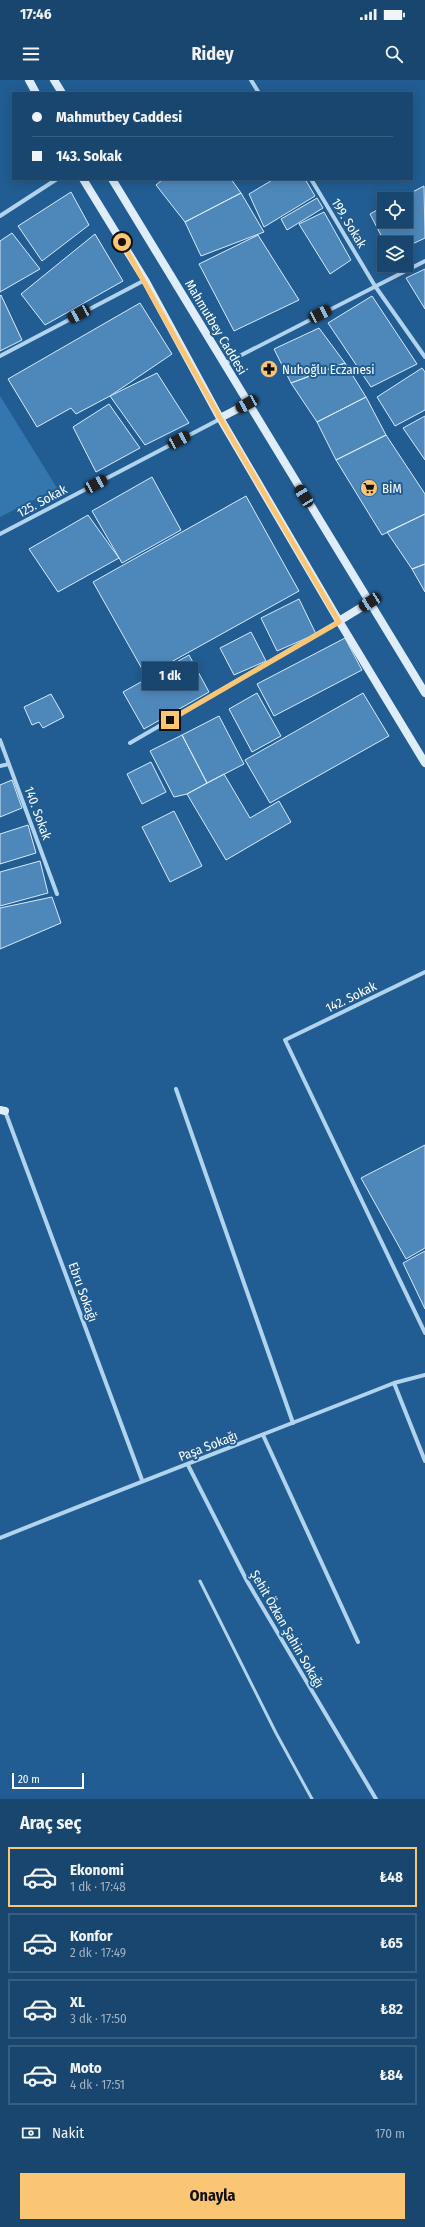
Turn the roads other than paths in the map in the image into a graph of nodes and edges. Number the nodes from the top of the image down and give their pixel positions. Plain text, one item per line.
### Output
1 (28, 80) edge
2 (54, 80) edge
3 (251, 80) edge
4 (35, 92) edge
5 (61, 92) edge
6 (258, 92) edge
7 (55, 180) edge
8 (84, 180) edge
9 (113, 180) edge
10 (312, 180) edge
11 (0, 216) edge
12 (425, 261) edge
13 (145, 280) junction
14 (375, 286) junction
15 (0, 356) edge
16 (425, 357) edge
17 (224, 364) junction
18 (247, 404) junction
19 (220, 418) junction
20 (0, 534) edge
21 (370, 602) junction
22 (339, 622) junction
23 (425, 693) edge
24 (0, 740) edge
25 (130, 743) dead end
26 (425, 762) edge
27 (9, 764) junction
28 (0, 766) edge
29 (57, 894) dead end
30 (425, 972) edge
31 (176, 1089) dead end
32 (2, 1110) edge
33 (425, 1333) edge
34 (425, 1375) edge
35 (394, 1383) junction
36 (293, 1423) junction
37 (264, 1435) junction
38 (425, 1461) edge
39 (188, 1465) junction
40 (142, 1480) junction
41 (0, 1538) edge
42 (200, 1581) dead end
43 (358, 1642) dead end
44 (312, 1799) edge
45 (376, 1799) edge

1 - 4 main road
2 - 5 main road
3 - 6 street
7 - 11 street
8 - 13 main road
9 - 17 main road, Mahmutbey Caddesi
10 - 14 street, 199. Sokak
12 - 14 street
13 - 15 street
13 - 19 main road
14 - 16 street, 199. Sokak
14 - 17 street
17 - 18 main road, Mahmutbey Caddesi
18 - 19 main road
18 - 21 main road, Mahmutbey Caddesi
19 - 20 street, 125. Sokak
19 - 22 main road
21 - 22 main road
21 - 23 main road, Mahmutbey Caddesi
22 - 25 street
22 - 26 main road
24 - 27 street, 140. Sokak
27 - 28 street
27 - 29 street, 140. Sokak
30 - 33 street, 142. Sokak
31 - 36 street
32 - 40 street, Ebru Sokağı
34 - 35 street, Paşa Sokağı
35 - 36 street, Paşa Sokağı
35 - 38 street
36 - 37 street, Paşa Sokağı
37 - 39 street, Paşa Sokağı
37 - 43 street
39 - 40 street, Paşa Sokağı
39 - 45 street, Şehit Özkan Şahin Sokağı
40 - 41 street, Paşa Sokağı
42 - 44 lane

